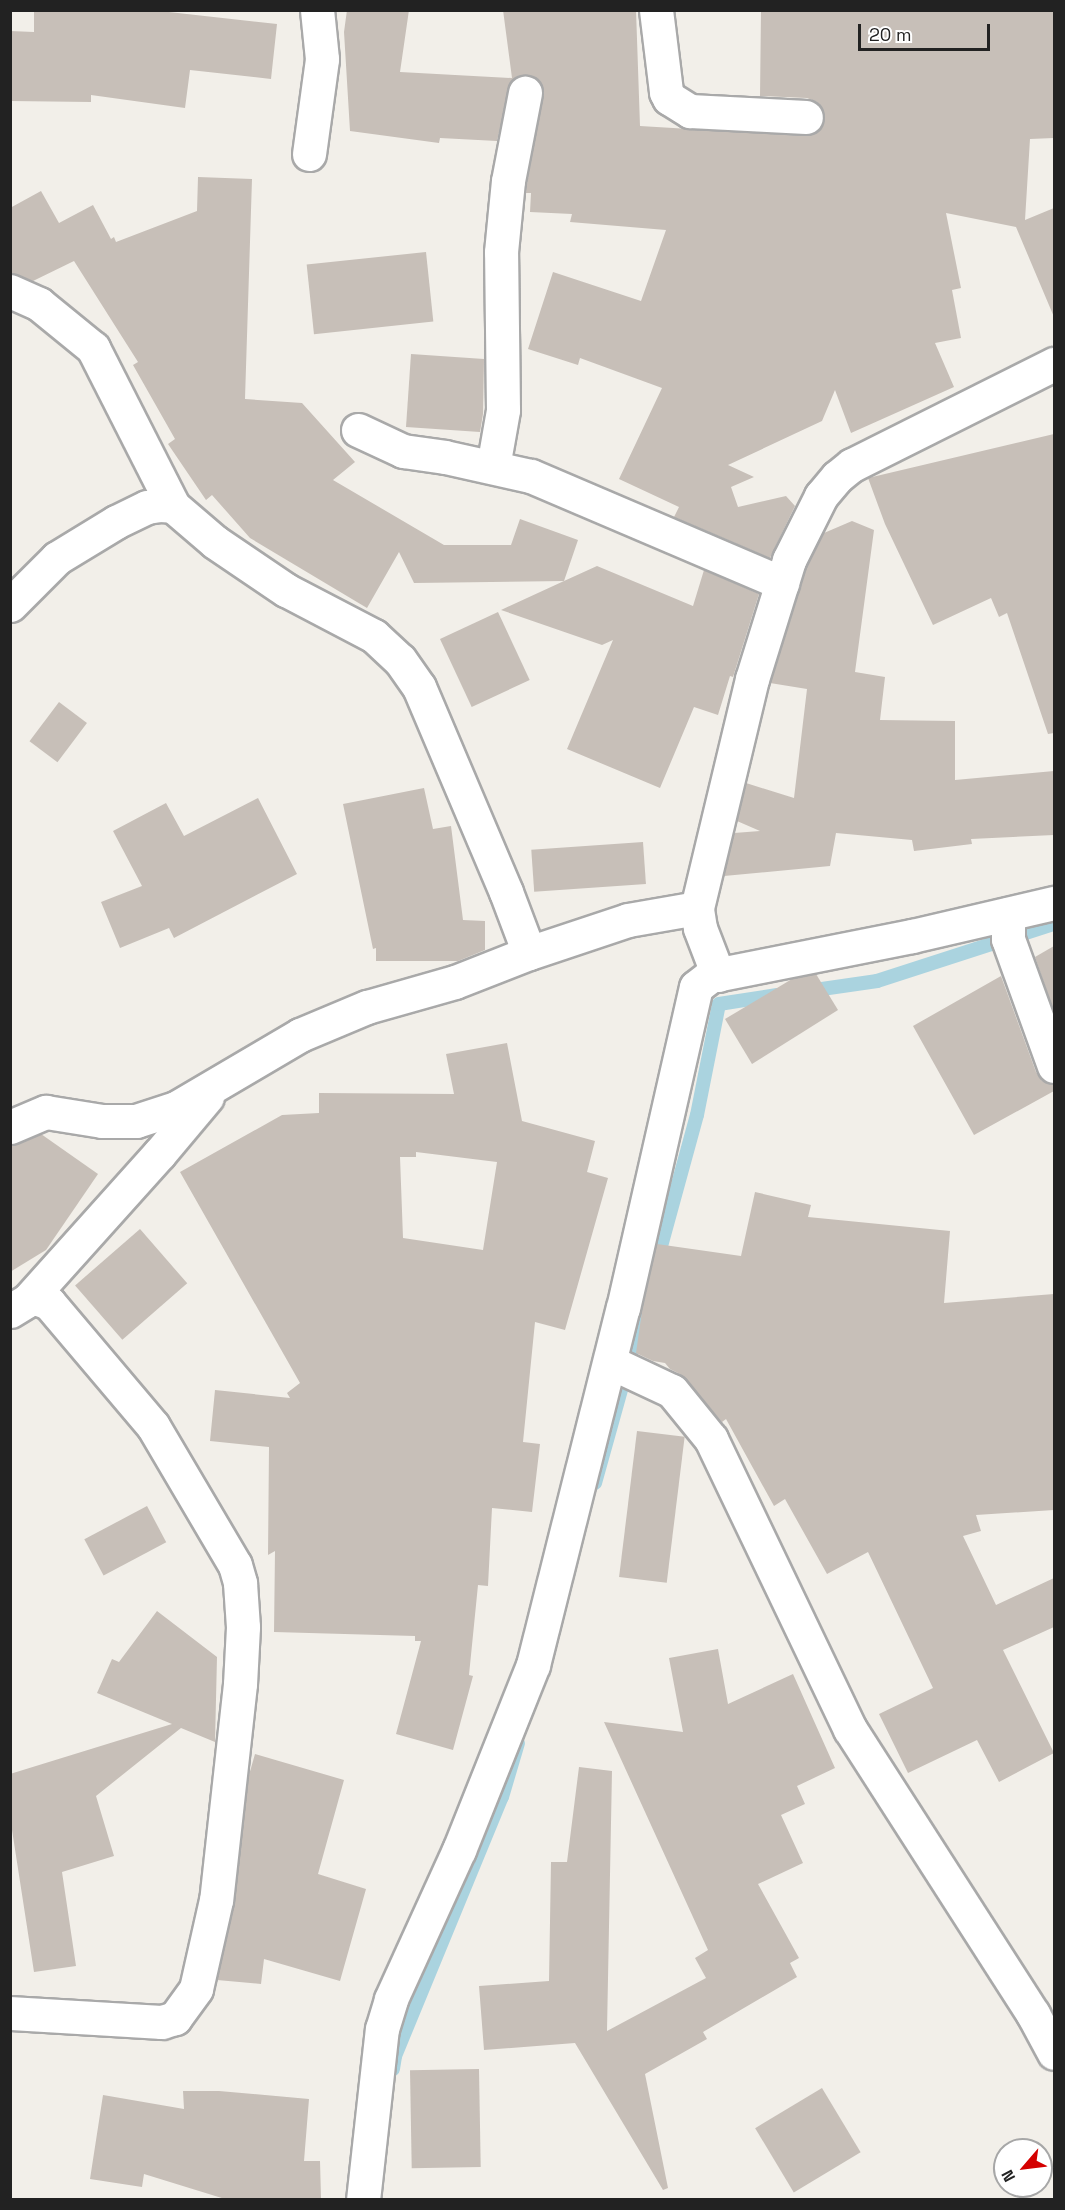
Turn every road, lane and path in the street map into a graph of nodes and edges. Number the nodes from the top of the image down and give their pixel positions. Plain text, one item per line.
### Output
1 (317, 10) edge
2 (656, 10) edge
3 (525, 93) dead end
4 (806, 117) dead end
5 (309, 154) dead end
6 (10, 291) edge
7 (1054, 364) edge
8 (358, 430) dead end
9 (493, 467) junction
10 (173, 506) junction
11 (782, 583) junction
12 (10, 605) edge
13 (1054, 903) edge
14 (697, 908) junction
15 (1008, 914) junction
16 (529, 953) junction
17 (718, 975) junction
18 (1054, 1066) edge
19 (216, 1087) junction
20 (10, 1127) edge
21 (19, 1306) edge
22 (610, 1362) junction
23 (10, 2013) edge
24 (1054, 2053) edge
25 (363, 2199) edge

1 - 5 street
2 - 4 street
3 - 9 street
6 - 10 street
7 - 11 street
8 - 9 street
9 - 11 street
10 - 12 street
10 - 16 street
11 - 14 street
13 - 15 street
14 - 16 street
14 - 17 street
15 - 17 street
15 - 18 street
16 - 19 street
17 - 22 street
19 - 20 street
19 - 21 street
21 - 23 street
22 - 24 street
22 - 25 street

